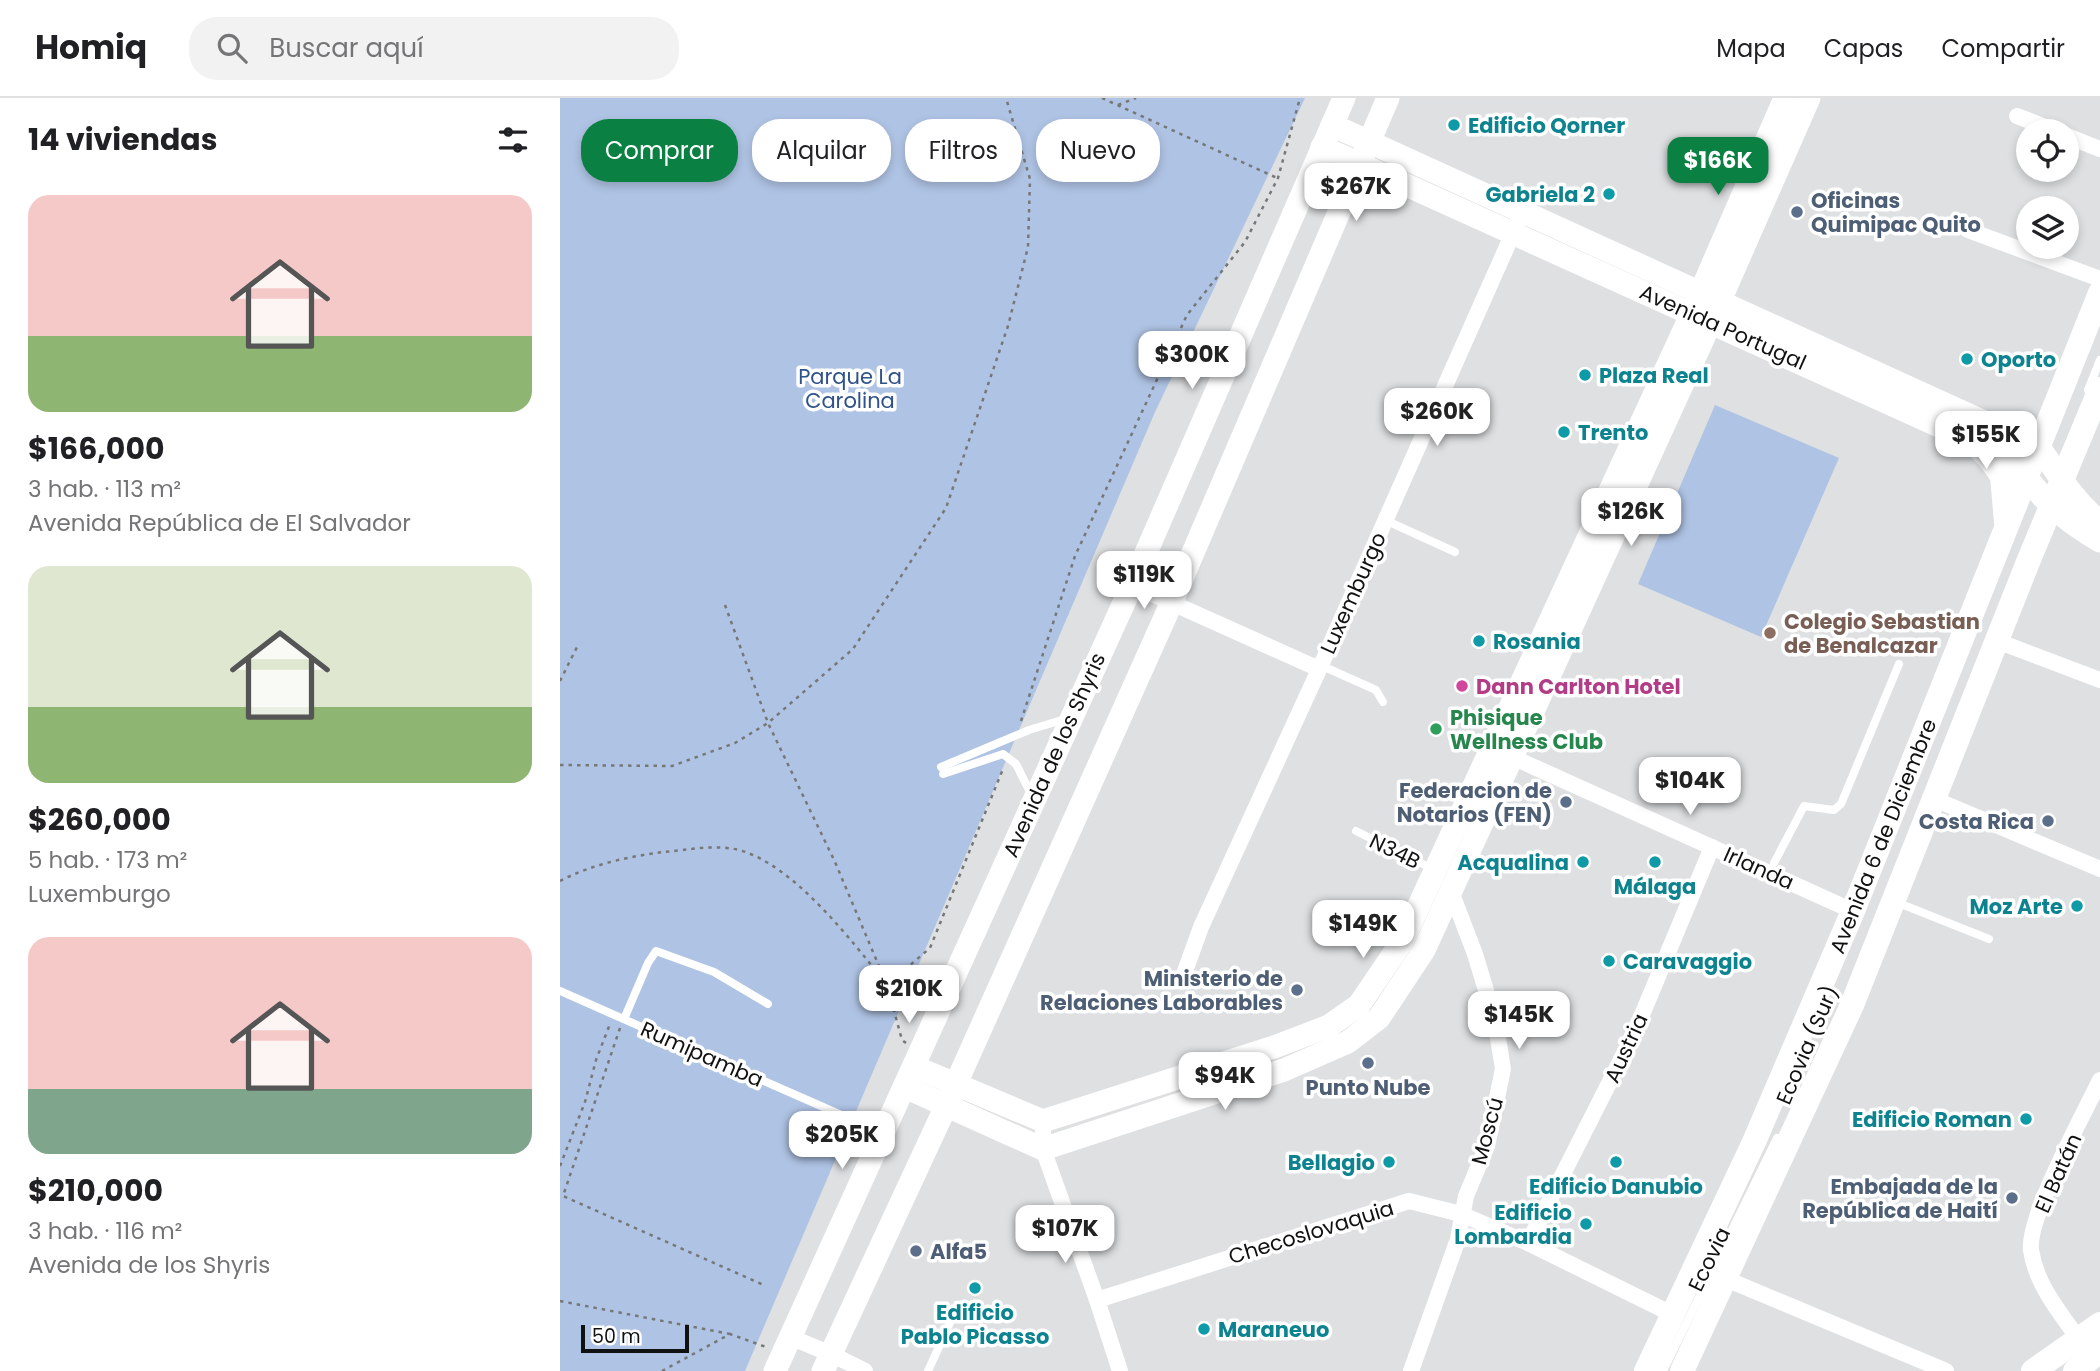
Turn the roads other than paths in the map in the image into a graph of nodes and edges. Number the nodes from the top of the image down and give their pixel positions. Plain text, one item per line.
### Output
1 (1344, 98) edge
2 (1388, 98) edge
3 (1785, 98) edge
4 (1810, 98) edge
5 (2017, 116) dead end
6 (2025, 119) edge
7 (1332, 125) junction
8 (2079, 141) edge
9 (1322, 147) junction
10 (2100, 149) edge
11 (1364, 152) junction
12 (1518, 222) junction
13 (1968, 230) dead end
14 (2100, 279) edge
15 (2100, 293) edge
16 (1706, 307) junction
17 (2100, 318) edge
18 (2100, 360) edge
19 (2093, 393) edge
20 (1969, 438) junction
21 (2046, 476) junction
22 (1385, 520) junction
23 (2100, 522) edge
24 (2006, 533) junction
25 (2100, 541) edge
26 (1455, 552) dead end
27 (2001, 566) dead end
28 (1132, 585) junction
29 (1171, 604) junction
30 (1997, 641) junction
31 (1899, 664) dead end
32 (1320, 667) junction
33 (2100, 680) edge
34 (1384, 702) dead end
35 (1071, 718) junction
36 (1942, 751) dead end
37 (1512, 757) junction
38 (1934, 799) junction
39 (1034, 800) junction
40 (1356, 831) dead end
41 (1712, 847) junction
42 (1774, 863) dead end
43 (2100, 869) edge
44 (1435, 870) junction
45 (1452, 890) junction
46 (1894, 901) junction
47 (1860, 907) junction
48 (1989, 939) dead end
49 (1846, 953) dead end
50 (1184, 974) dead end
51 (560, 991) edge
52 (768, 1004) dead end
53 (623, 1020) junction
54 (1830, 1029) dead end
55 (912, 1055) junction
56 (2100, 1080) edge
57 (955, 1084) junction
58 (905, 1087) junction
59 (946, 1106) junction
60 (1790, 1114) dead end
61 (1043, 1121) junction
62 (1784, 1126) dead end
63 (883, 1133) junction
64 (1769, 1135) dead end
65 (1042, 1149) junction
66 (1767, 1149) junction
67 (1461, 1214) junction
68 (1528, 1243) junction
69 (1726, 1279) junction
70 (1097, 1300) junction
71 (1674, 1315) junction
72 (953, 1316) dead end
73 (2100, 1324) edge
74 (790, 1337) junction
75 (2090, 1346) edge
76 (827, 1362) edge
77 (2056, 1368) edge
78 (775, 1371) edge
79 (865, 1371) edge
80 (928, 1371) edge
81 (1120, 1371) edge
82 (1411, 1371) edge
83 (1646, 1371) edge
84 (1655, 1371) edge
85 (1664, 1371) edge
86 (1682, 1371) edge
87 (1946, 1371) edge

1 - 7 main road, Avenida de los Shyris
2 - 11 main road
3 - 16 main road
4 - 16 main road
5 - 6 street
7 - 9 main road, Avenida de los Shyris
7 - 11 main road, Avenida Portugal
8 - 10 street
9 - 11 main road, Avenida Portugal
9 - 28 main road, Avenida de los Shyris
11 - 12 main road, Avenida Portugal
11 - 29 main road
12 - 16 main road, Avenida Portugal
12 - 22 street, Luxemburgo
13 - 14 street
15 - 21 main road, Avenida 6 de Diciembre
16 - 20 main road, Avenida Portugal
16 - 21 main road, Avenida Portugal
16 - 37 main road
16 - 44 main road
17 - 21 lane
18 - 19 lane
19 - 21 main road, Avenida 6 de Diciembre
20 - 21 main road, Avenida Portugal
20 - 24 main road
21 - 23 main road, Avenida Portugal
21 - 24 main road, Avenida 6 de Diciembre
21 - 25 main road, Avenida Portugal
21 - 27 lane
21 - 30 main road, Avenida 6 de Diciembre
21 - 36 lane
22 - 26 lane
22 - 32 street, Luxemburgo
24 - 47 main road, Avenida 6 de Diciembre
28 - 29 street
28 - 35 main road, Avenida de los Shyris
29 - 32 street
29 - 57 main road
30 - 33 street
30 - 38 main road, Avenida 6 de Diciembre
31 - 42 lane
32 - 34 lane
32 - 50 street, Luxemburgo
35 - 39 main road, Avenida de los Shyris
35 - 39 lane
37 - 41 street, Irlanda
37 - 45 main road
38 - 43 street
38 - 46 main road, Avenida 6 de Diciembre
39 - 55 main road, Avenida de los Shyris
40 - 44 lane, N34B
41 - 47 street, Irlanda
41 - 68 street, Austria
44 - 45 street
44 - 61 main road
45 - 65 main road
45 - 67 street, Moscú
46 - 48 lane
46 - 69 main road, Avenida 6 de Diciembre
47 - 49 lane
47 - 71 main road, Avenida 6 de Diciembre
51 - 53 lane, Rumipamba
52 - 53 lane
53 - 63 lane, Rumipamba
54 - 60 lane
55 - 57 main road
55 - 58 main road, Avenida de los Shyris
56 - 75 street, El Batán
57 - 59 main road
57 - 61 main road
58 - 59 main road
58 - 63 main road, Avenida de los Shyris
59 - 65 main road
59 - 76 main road
61 - 65 street
62 - 66 lane
63 - 74 main road, Avenida de los Shyris
64 - 66 lane
65 - 70 street
66 - 84 lane, Ecovia
66 - 85 lane, Ecovia
67 - 68 street, Checoslovaquia
67 - 70 street, Checoslovaquia
67 - 82 street, Moscú
68 - 71 street, Checoslovaquia
69 - 86 main road, Avenida 6 de Diciembre
69 - 87 street
70 - 81 street
71 - 83 main road, Avenida 6 de Diciembre
72 - 80 lane
73 - 75 main road
74 - 76 street
74 - 78 main road, Avenida de los Shyris
75 - 77 main road
76 - 79 street

